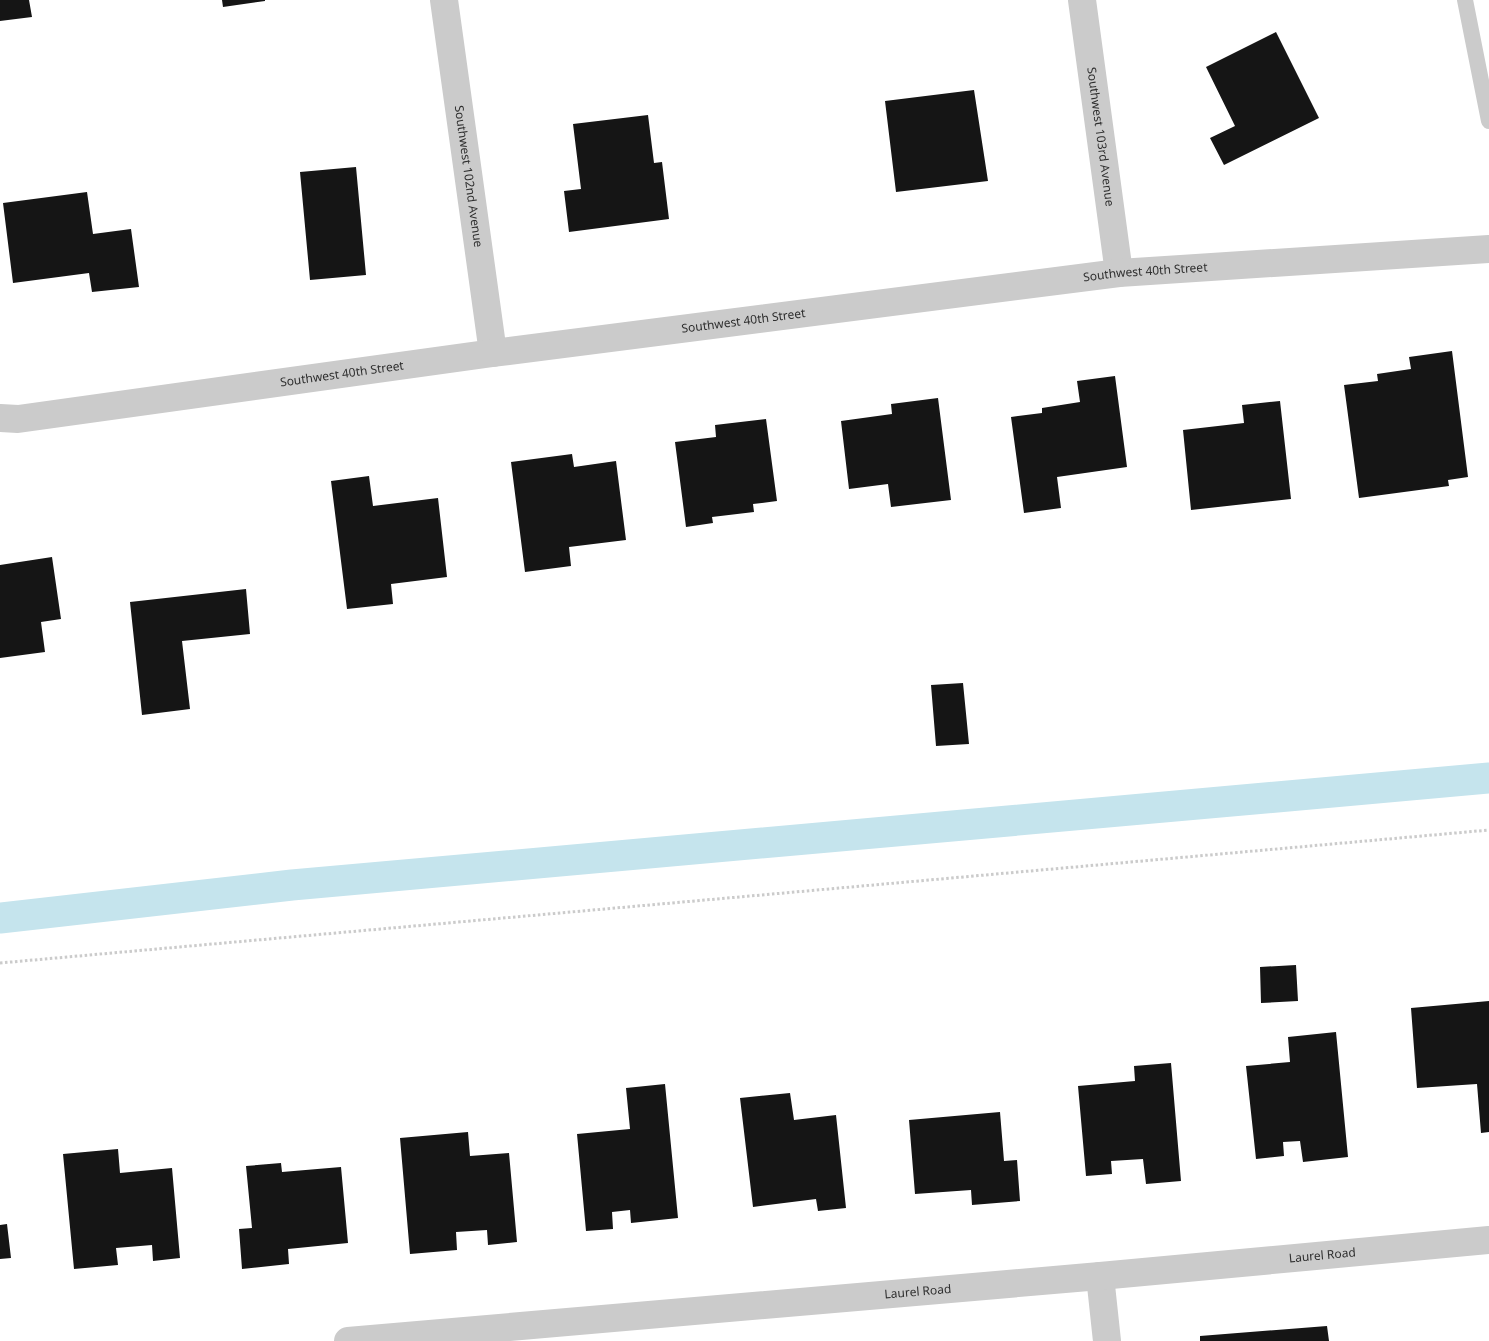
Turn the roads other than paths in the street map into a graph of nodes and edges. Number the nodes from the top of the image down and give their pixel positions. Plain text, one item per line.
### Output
1 (444, 0) edge
2 (1082, 0) edge
3 (1465, 0) edge
4 (1489, 121) edge
5 (1489, 250) edge
6 (1119, 273) junction
7 (492, 353) junction
8 (0, 418) edge
9 (1489, 1240) edge
10 (1100, 1276) junction
11 (348, 1341) edge
12 (1107, 1341) edge

1 - 7 street, Southwest 102nd Avenue
2 - 6 street, Southwest 103rd Avenue
3 - 4 lane
5 - 6 street, Southwest 40th Street
6 - 7 street, Southwest 40th Street
7 - 8 street, Southwest 40th Street
9 - 10 street, Laurel Road
10 - 11 street, Laurel Road
10 - 12 street

